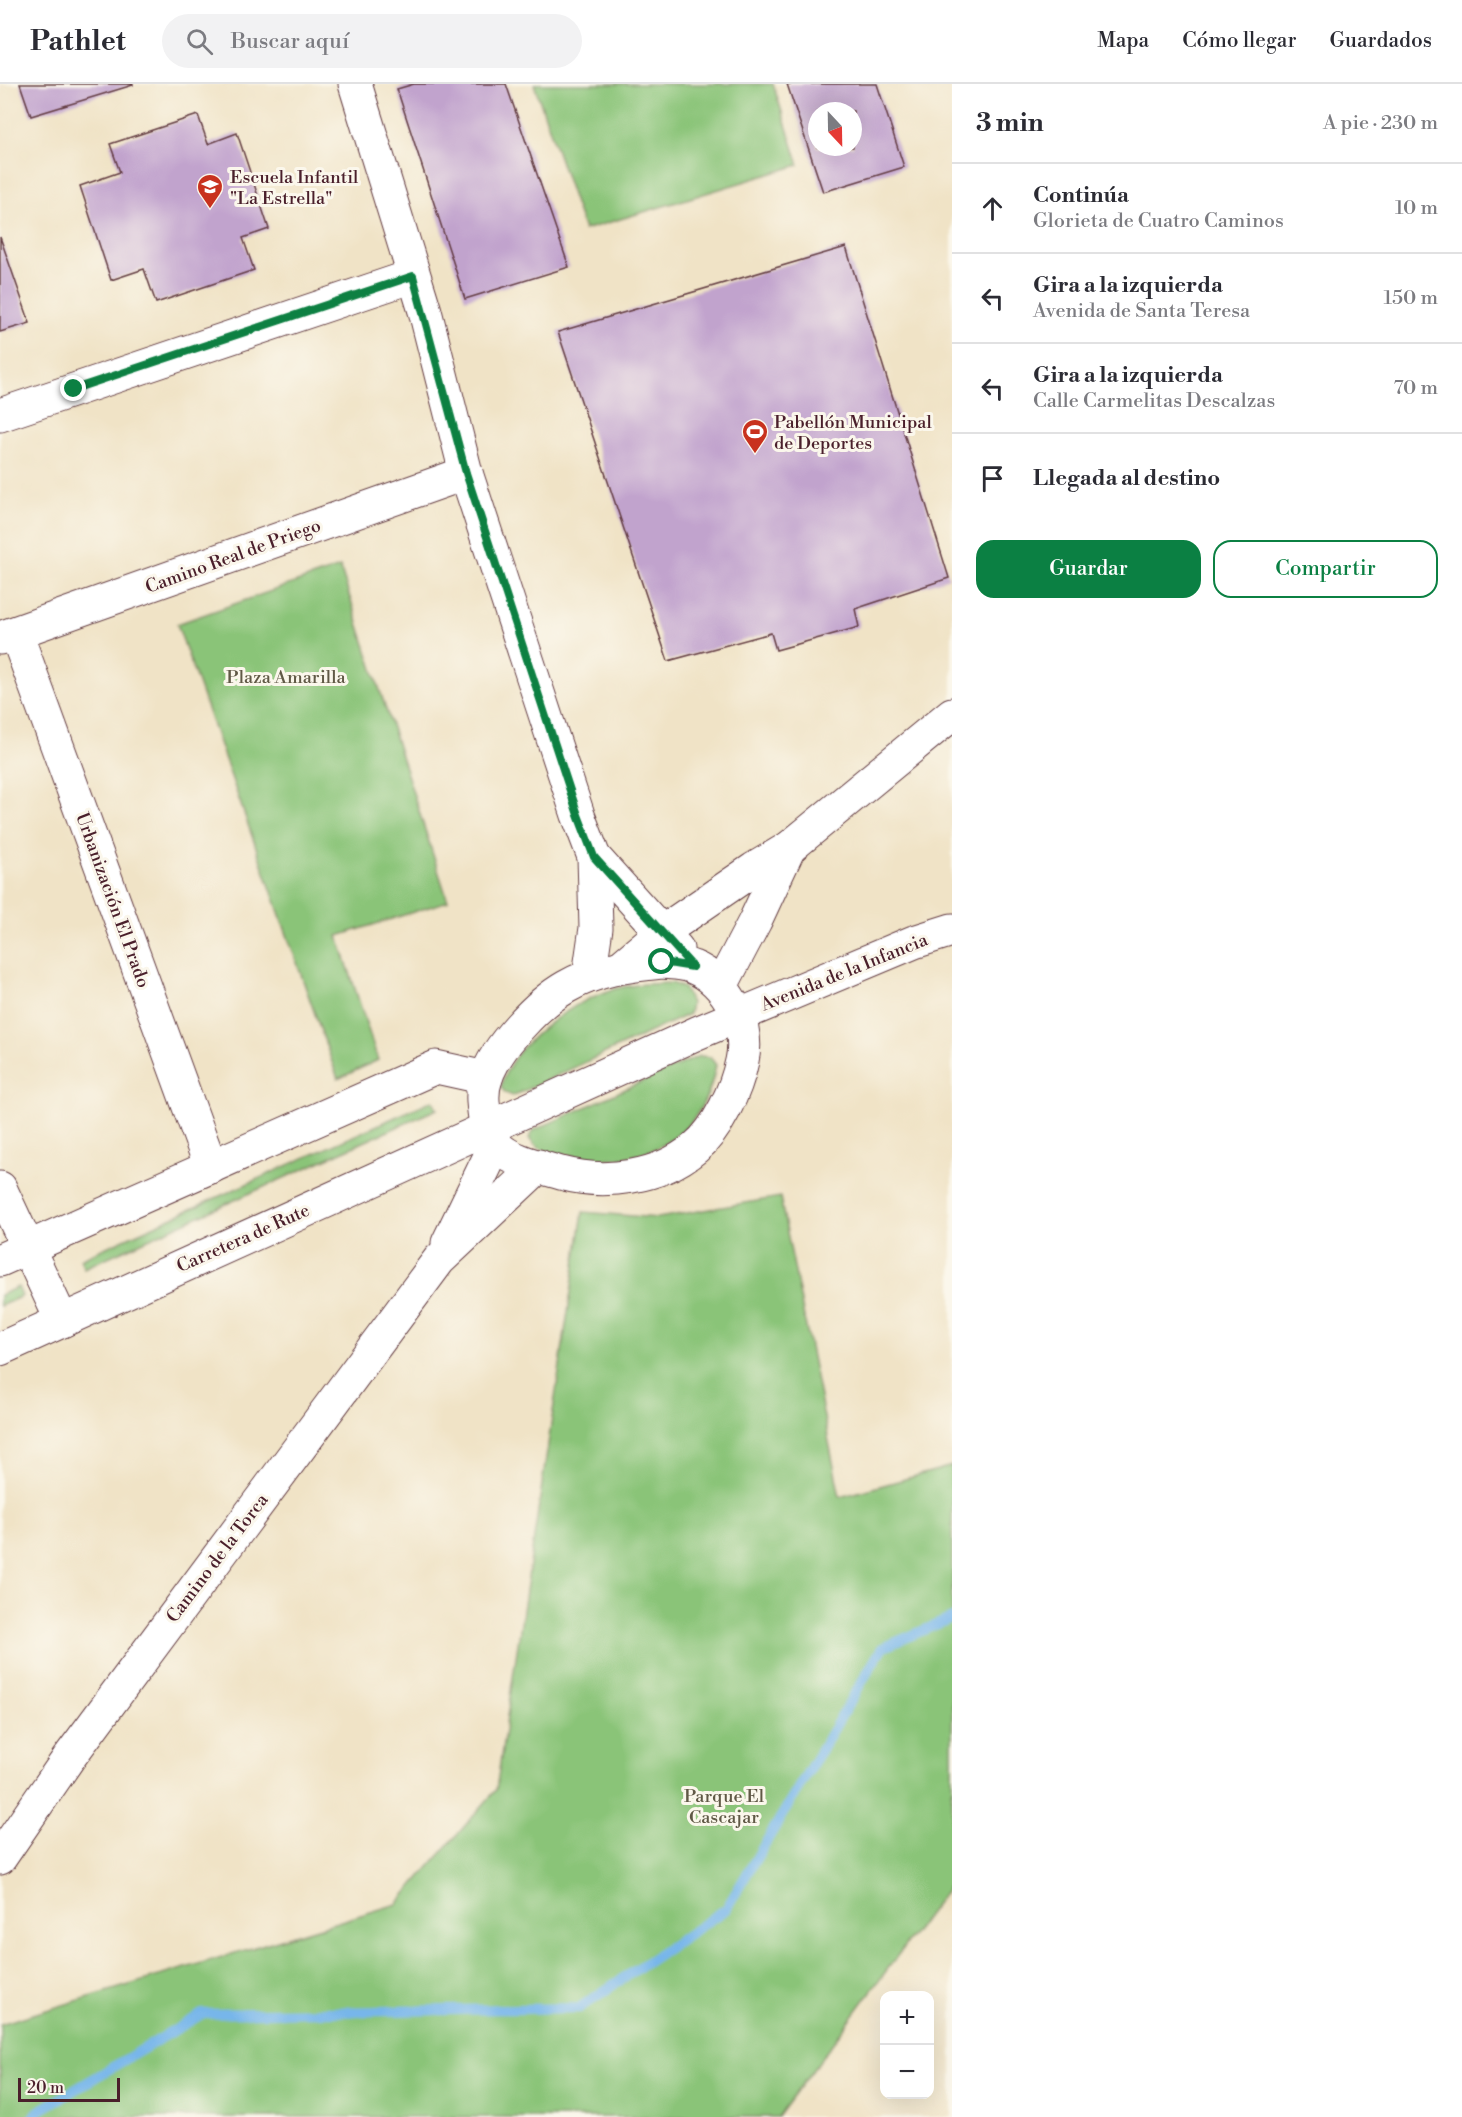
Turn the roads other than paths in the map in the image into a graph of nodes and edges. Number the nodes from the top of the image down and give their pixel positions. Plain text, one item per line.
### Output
1 (355, 84) edge
2 (413, 276) junction
3 (0, 415) edge
4 (466, 473) junction
5 (8, 636) edge
6 (952, 714) edge
7 (789, 848) junction
8 (594, 857) junction
9 (952, 930) edge
10 (662, 932) junction
11 (622, 966) junction
12 (693, 967) junction
13 (589, 976) junction
14 (721, 986) junction
15 (737, 1016) junction
16 (486, 1078) junction
17 (491, 1136) junction
18 (539, 1166) junction
19 (211, 1167) junction
20 (0, 1188) edge
21 (13, 1254) edge
22 (439, 1260) junction
23 (62, 1321) junction
24 (0, 1349) edge
25 (0, 1858) edge

1 - 2 street
2 - 3 street
2 - 4 street
4 - 5 street, Camino Real de Priego
4 - 8 street
5 - 19 street, Urbanización El Prado
6 - 7 street
7 - 10 street
7 - 14 street
8 - 10 street
8 - 13 street
9 - 15 street, Avenida de la Infancia
10 - 11 street
10 - 12 street
11 - 12 street
11 - 13 street
12 - 14 street
13 - 16 street
14 - 15 street
15 - 17 street, Avenida de la Infancia
15 - 18 street
16 - 17 street
16 - 19 street
17 - 18 street
17 - 22 street, Camino de la Torca
17 - 23 street, Carretera de Rute
18 - 22 street, Camino de la Torca
19 - 21 street
20 - 21 street
21 - 23 street
22 - 25 street, Camino de la Torca
23 - 24 street, Carretera de Rute

